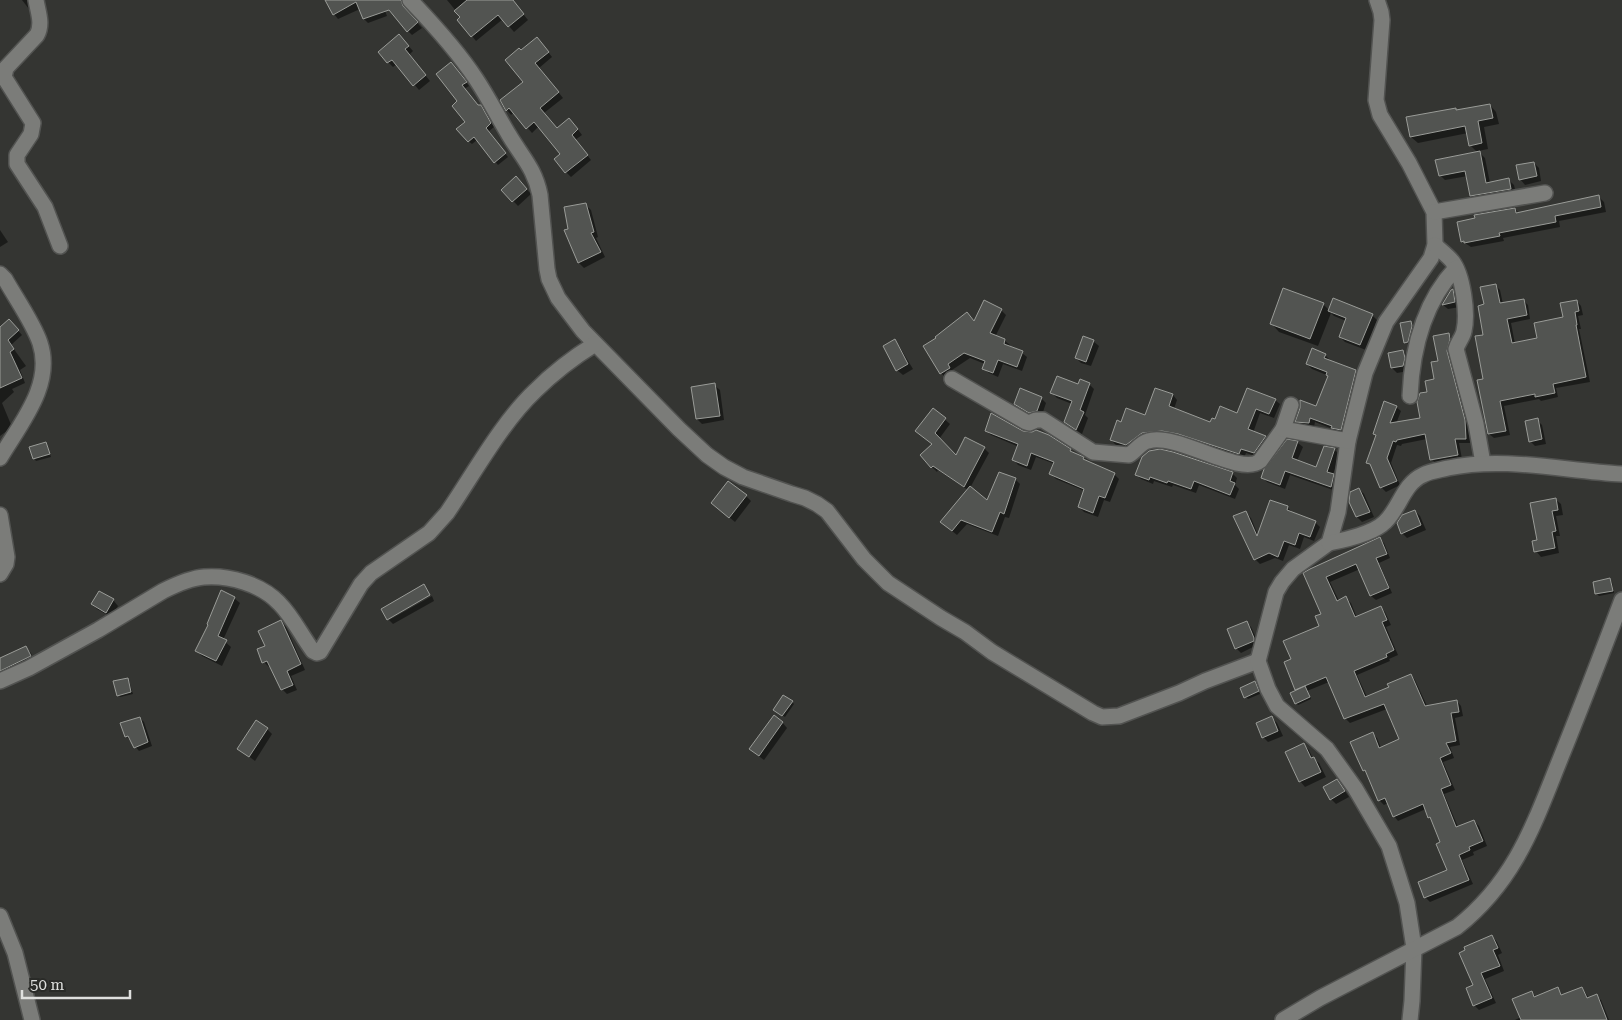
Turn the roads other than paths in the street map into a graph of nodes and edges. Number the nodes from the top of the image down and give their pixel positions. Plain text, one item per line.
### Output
1 (36, 0) edge
2 (410, 0) edge
3 (1376, 0) edge
4 (1545, 193) dead end
5 (1434, 212) junction
6 (1435, 245) junction
7 (60, 246) dead end
8 (1456, 268) junction
9 (0, 274) edge
10 (596, 344) junction
11 (952, 379) dead end
12 (1410, 396) dead end
13 (1291, 405) dead end
14 (1283, 429) junction
15 (1348, 441) junction
16 (0, 458) edge
17 (1483, 463) junction
18 (1622, 474) edge
19 (0, 515) edge
20 (1329, 543) junction
21 (0, 574) edge
22 (1622, 600) edge
23 (1258, 661) junction
24 (0, 681) edge
25 (0, 916) edge
26 (1414, 948) junction
27 (32, 1020) edge
28 (1283, 1020) edge
29 (1410, 1020) edge

1 - 7 street
2 - 10 street
3 - 5 street
4 - 5 street
5 - 6 street
6 - 8 street
6 - 15 street
8 - 12 street
8 - 17 street
9 - 16 street
10 - 23 street
10 - 24 street
11 - 14 street
13 - 14 street
14 - 15 street
15 - 20 street
17 - 18 street
17 - 20 street
19 - 21 street
20 - 23 street
22 - 26 street
23 - 26 street
25 - 27 street
26 - 28 street
26 - 29 street

